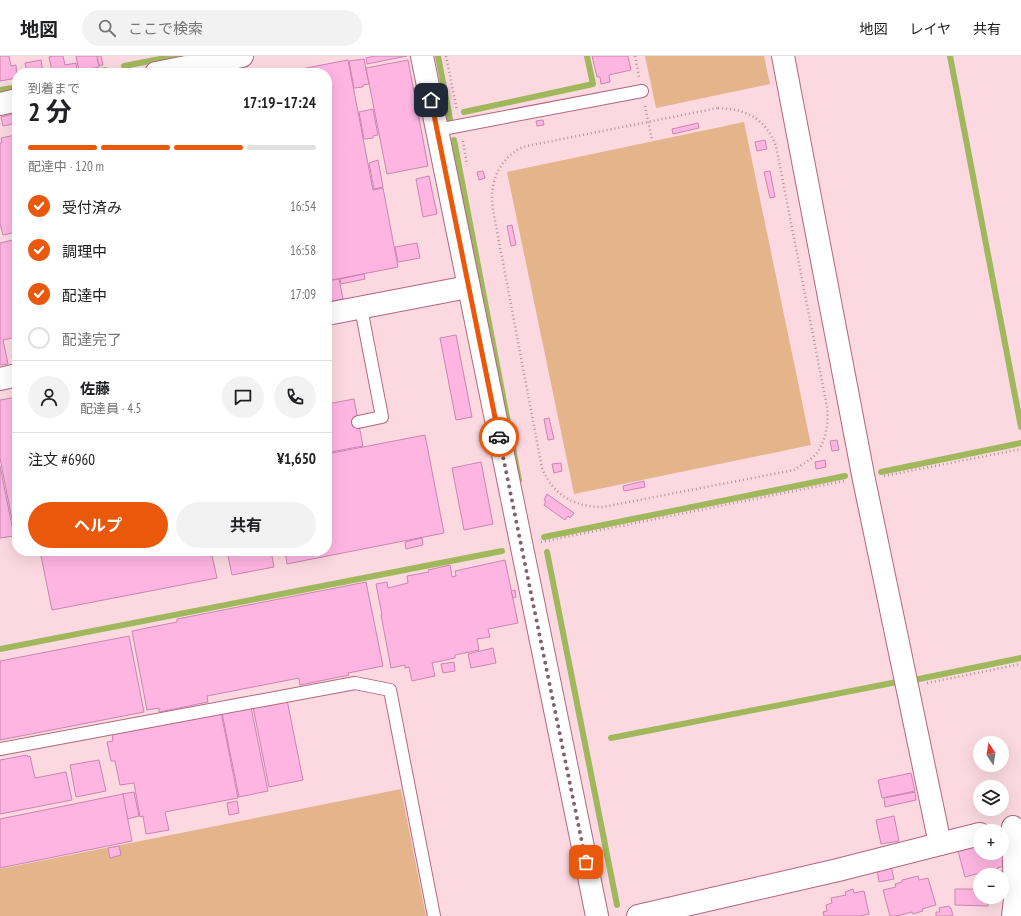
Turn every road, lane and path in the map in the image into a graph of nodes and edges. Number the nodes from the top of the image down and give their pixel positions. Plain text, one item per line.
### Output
1 (242, 56) edge
2 (422, 56) edge
3 (783, 56) edge
4 (181, 68) edge
5 (642, 91) dead end
6 (12, 101) edge
7 (0, 104) edge
8 (437, 130) junction
9 (468, 286) junction
10 (361, 308) junction
11 (332, 313) edge
12 (12, 376) edge
13 (0, 378) edge
14 (358, 422) dead end
15 (1021, 449) edge
16 (864, 478) junction
17 (603, 507) joint
18 (540, 542) dead end
19 (1021, 664) edge
20 (907, 687) junction
21 (0, 749) edge
22 (1009, 828) edge
23 (973, 836) edge
24 (940, 844) junction
25 (434, 916) edge
26 (597, 916) edge
27 (638, 916) edge
28 (1013, 916) edge

1 - 4 street
2 - 8 street
3 - 16 street
5 - 8 lane
6 - 7 street
8 - 9 street
9 - 10 street
9 - 26 street
10 - 11 street
10 - 14 lane
12 - 13 street
15 - 16 path
16 - 18 path
16 - 20 street
17 - 17 path
19 - 20 path
20 - 24 street
21 - 25 lane
22 - 28 street
23 - 24 street
24 - 27 street

